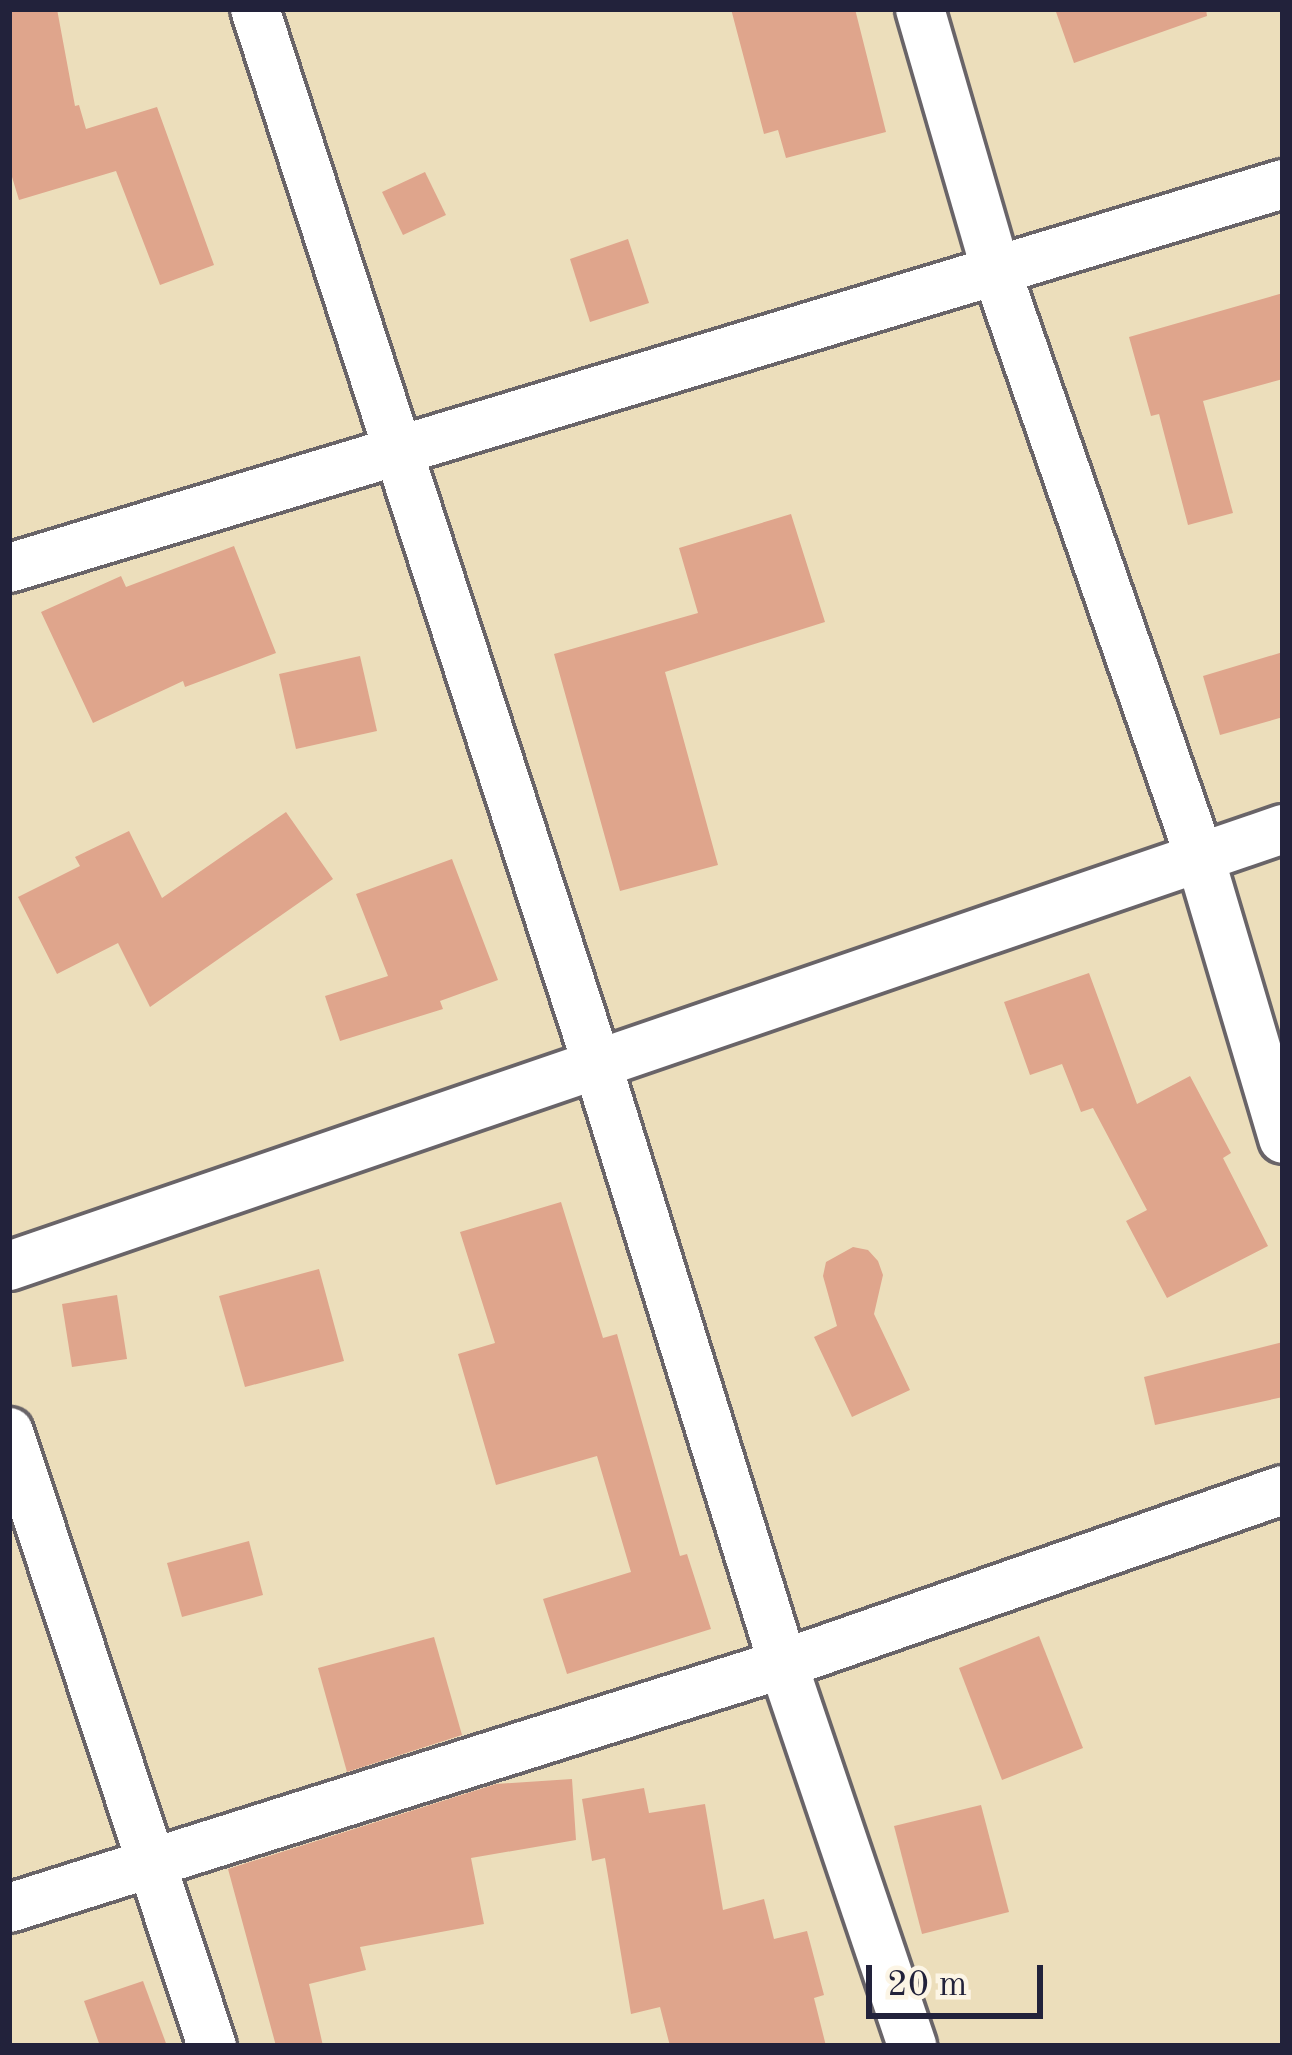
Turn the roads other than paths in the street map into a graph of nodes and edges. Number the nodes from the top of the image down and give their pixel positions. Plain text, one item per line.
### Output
1 (255, 9) edge
2 (920, 9) edge
3 (1283, 184) edge
4 (996, 270) junction
5 (399, 452) junction
6 (9, 568) edge
7 (1283, 830) edge
8 (1200, 858) junction
9 (598, 1067) junction
10 (1283, 1139) edge
11 (9, 1266) edge
12 (9, 1432) edge
13 (1283, 1490) edge
14 (783, 1664) junction
15 (154, 1859) junction
16 (9, 1909) edge
17 (212, 2046) edge
18 (912, 2046) edge

1 - 5 street
2 - 4 street
3 - 4 street
4 - 5 street
4 - 8 street
5 - 6 street
5 - 9 street
7 - 8 street
8 - 9 street
8 - 10 street
9 - 11 street
9 - 14 street
12 - 15 street
13 - 14 street
14 - 15 street
14 - 18 street
15 - 16 street
15 - 17 street

